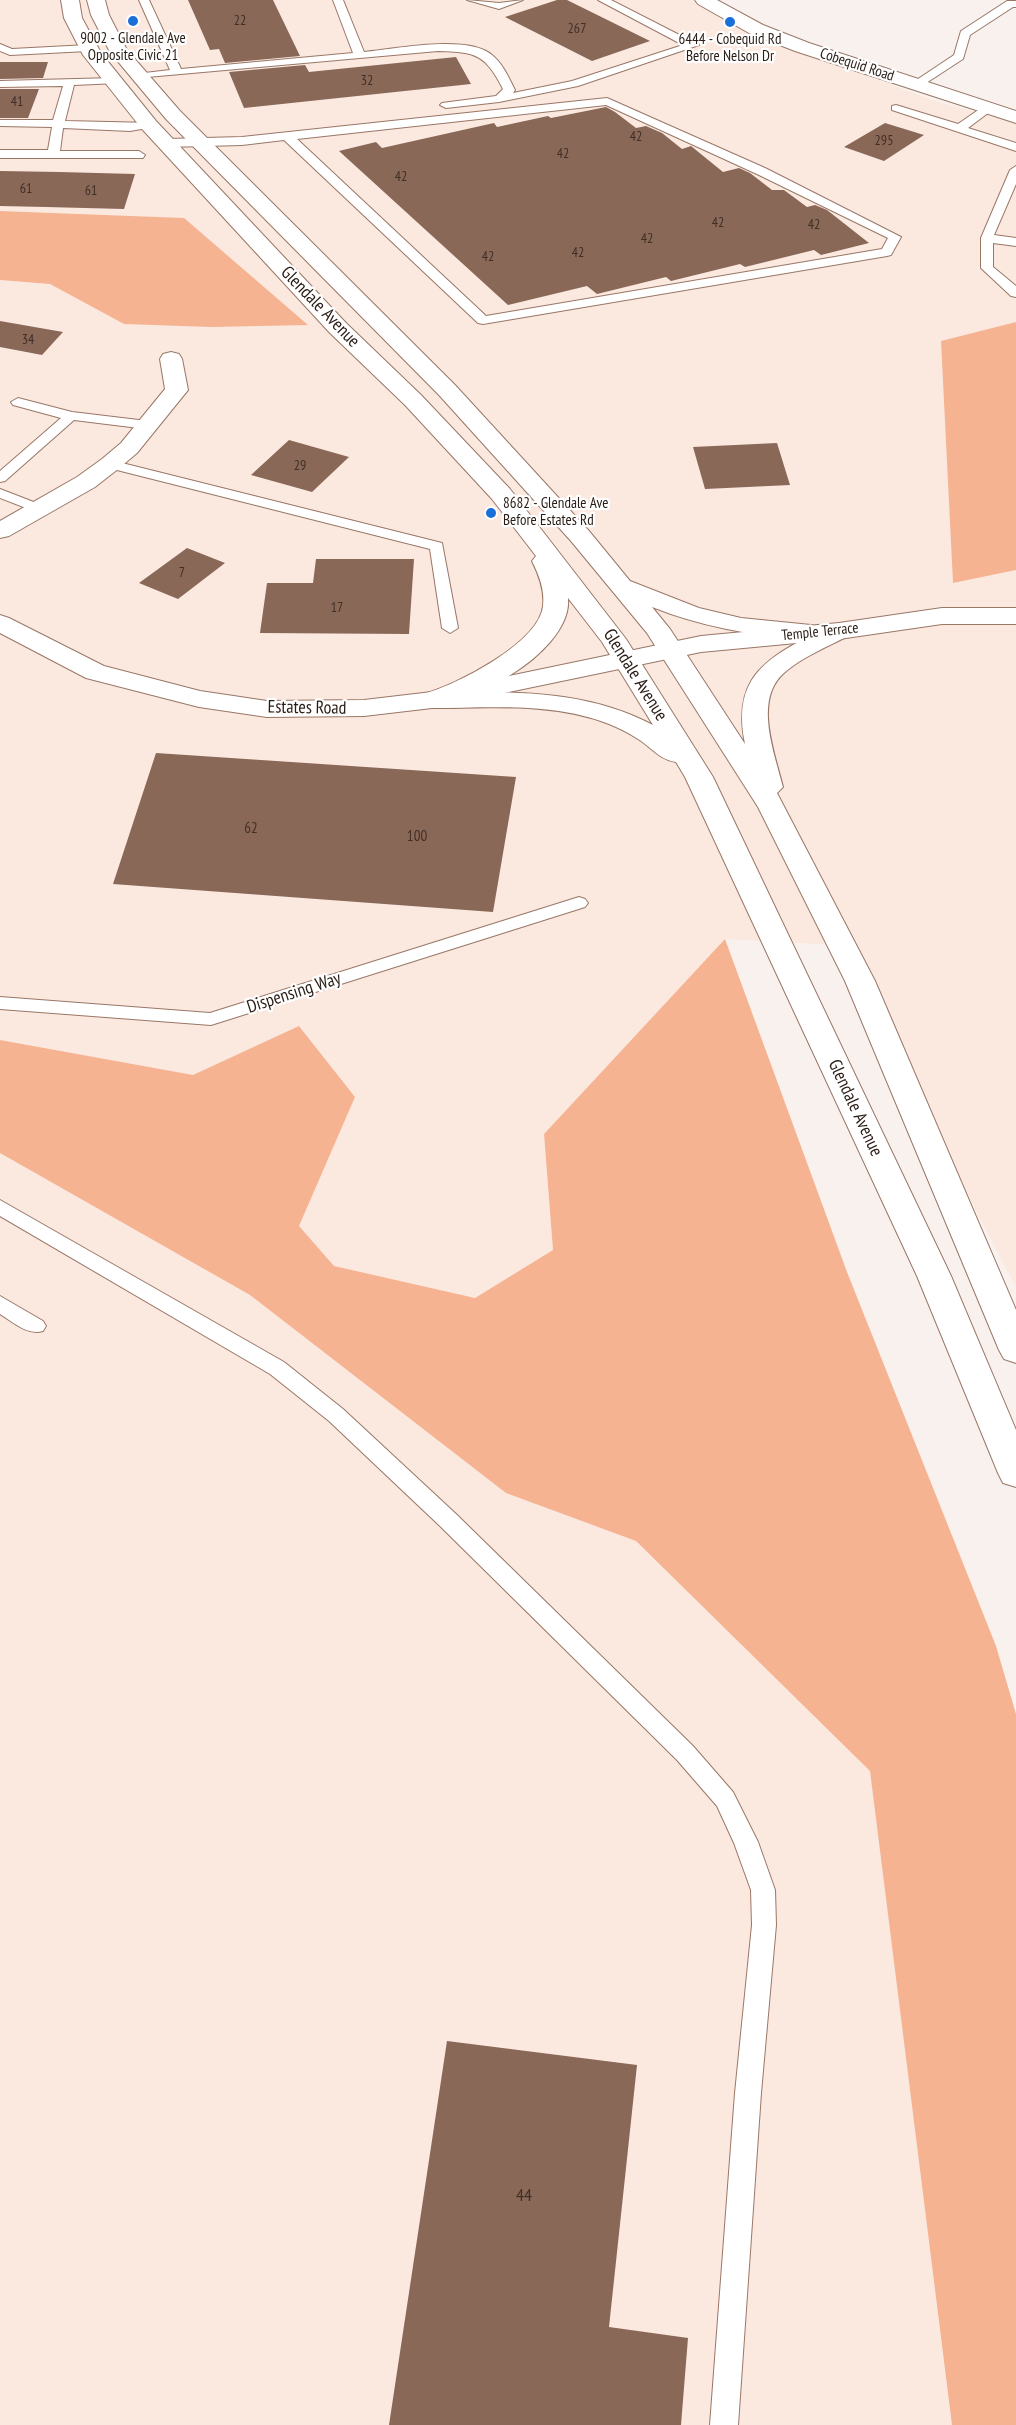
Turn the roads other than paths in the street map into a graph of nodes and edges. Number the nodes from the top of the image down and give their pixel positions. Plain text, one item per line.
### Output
1 (70, 0) edge
2 (96, 0) edge
3 (144, 0) edge
4 (339, 0) edge
5 (472, 0) edge
6 (518, 0) edge
7 (603, 0) edge
8 (635, 0) edge
9 (704, 0) edge
10 (1016, 4) edge
11 (615, 6) junction
12 (0, 47) edge
13 (88, 48) junction
14 (360, 55) junction
15 (177, 72) junction
16 (140, 76) junction
17 (114, 81) junction
18 (69, 83) junction
19 (0, 84) edge
20 (916, 85) junction
21 (499, 99) junction
22 (429, 107) dead end
23 (896, 108) dead end
24 (988, 108) junction
25 (382, 113) dead end
26 (1016, 117) edge
27 (0, 123) edge
28 (58, 124) junction
29 (960, 128) junction
30 (158, 134) junction
31 (287, 136) junction
32 (201, 142) junction
33 (1016, 147) edge
34 (0, 154) edge
35 (54, 154) junction
36 (139, 155) dead end
37 (1015, 173) edge
38 (987, 238) junction
39 (1016, 242) edge
40 (1016, 293) edge
41 (171, 359) dead end
42 (18, 402) dead end
43 (71, 416) junction
44 (147, 425) junction
45 (110, 464) junction
46 (0, 478) edge
47 (0, 493) edge
48 (39, 509) junction
49 (0, 531) edge
50 (539, 546) junction
51 (623, 586) junction
52 (1016, 616) edge
53 (6, 628) edge
54 (450, 628) dead end
55 (839, 631) junction
56 (812, 633) junction
57 (671, 649) junction
58 (625, 659) junction
59 (432, 700) junction
60 (699, 777) junction
61 (772, 807) junction
62 (579, 903) dead end
63 (0, 1003) edge
64 (0, 1207) edge
65 (0, 1304) edge
66 (36, 1326) dead end
67 (1016, 1350) edge
68 (1016, 1473) edge
69 (724, 2425) edge

1 - 13 main road, Glendale Avenue
2 - 16 main road, Glendale Avenue
3 - 15 lane
4 - 14 lane
5 - 6 lane
7 - 11 lane
8 - 11 lane
9 - 20 main road, Cobequid Road
10 - 20 lane
11 - 21 lane
12 - 13 lane
13 - 17 main road, Glendale Avenue
14 - 15 lane
14 - 21 lane
15 - 16 lane
16 - 32 main road, Glendale Avenue
17 - 18 lane
17 - 30 main road, Glendale Avenue
18 - 19 lane
18 - 28 lane
20 - 24 main road, Cobequid Road
21 - 22 lane
23 - 29 lane
24 - 26 main road, Cobequid Road
24 - 29 lane
25 - 32 lane
27 - 28 lane
28 - 30 lane
28 - 35 lane
29 - 33 lane
30 - 32 lane
30 - 50 main road, Glendale Avenue
31 - 31 lane
31 - 32 lane
32 - 51 main road, Glendale Avenue
34 - 35 lane
35 - 36 lane
37 - 38 lane
38 - 39 lane
38 - 40 lane
41 - 44 main road
42 - 43 lane
43 - 44 lane
43 - 46 lane
44 - 45 main road
45 - 48 main road
45 - 54 lane
47 - 48 lane
48 - 49 main road
50 - 58 main road, Glendale Avenue
50 - 59 main road
51 - 56 main road
51 - 57 main road, Glendale Avenue
52 - 55 main road, Temple Terrace
53 - 59 main road, Estates Road
55 - 56 main road, Temple Terrace
55 - 61 main road
56 - 57 main road, Temple Terrace
57 - 58 main road, Temple Terrace
57 - 61 main road, Glendale Avenue
58 - 59 main road, Estates Road
58 - 60 main road, Glendale Avenue
59 - 60 main road
60 - 68 main road, Glendale Avenue
61 - 67 main road, Glendale Avenue
62 - 63 lane, Dispensing Way
64 - 69 lane
65 - 66 lane

